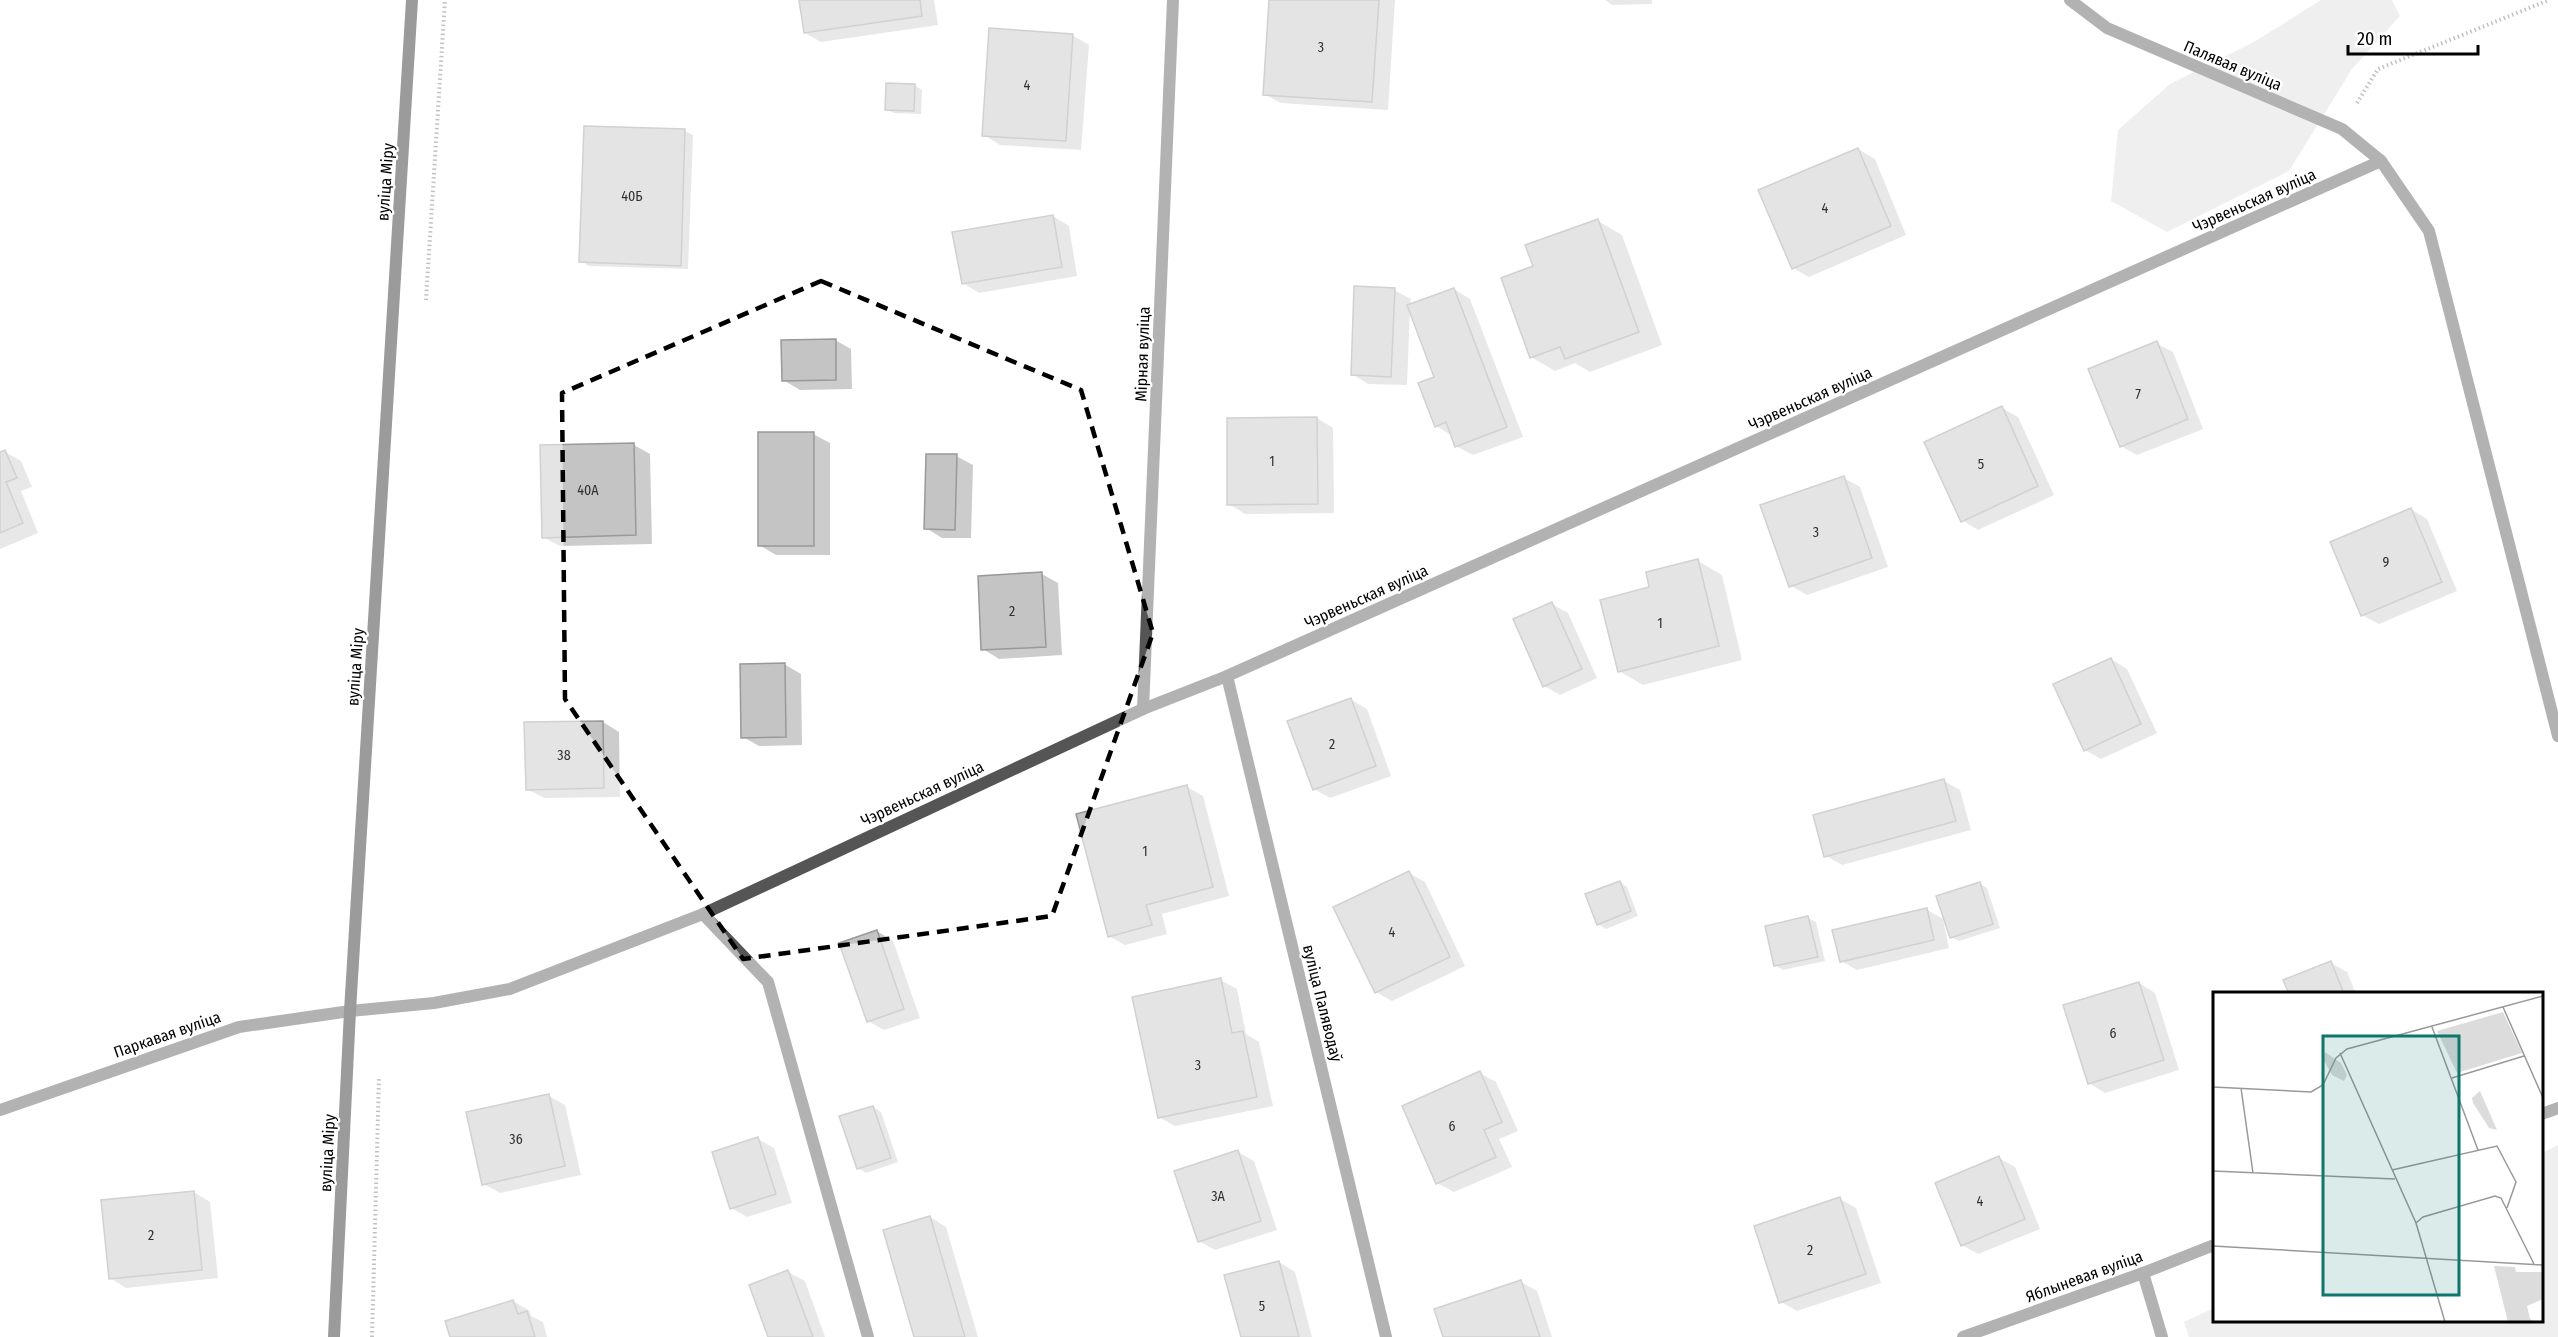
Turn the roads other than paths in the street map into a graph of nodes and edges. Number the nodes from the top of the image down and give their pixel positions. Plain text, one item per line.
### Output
1 (412, 0) edge
2 (1173, 0) edge
3 (2070, 0) edge
4 (2381, 162) junction
5 (1227, 676) junction
6 (1143, 709) junction
7 (2558, 736) edge
8 (703, 914) junction
9 (350, 1011) junction
10 (2558, 1108) edge
11 (0, 1110) edge
12 (2543, 1113) edge
13 (2213, 1245) edge
14 (2143, 1273) junction
15 (334, 1337) edge
16 (868, 1337) edge
17 (1386, 1337) edge
18 (1963, 1337) edge
19 (2162, 1337) edge

1 - 9 street, вуліца Міру
2 - 6 street, Мірная вуліца
3 - 4 street, Палявая вуліца
4 - 5 street, Чэрвеньская вуліца
4 - 7 street, Палявая вуліца
5 - 6 street, Чэрвеньская вуліца
5 - 17 street, вуліца Паляводаў
6 - 8 street, Чэрвеньская вуліца
8 - 9 street, Чэрвеньская вуліца
8 - 16 street
9 - 11 street, Паркавая вуліца
9 - 15 street, вуліца Міру
10 - 12 street
13 - 14 street, Яблыневая вуліца
14 - 18 street, Яблыневая вуліца
14 - 19 street

